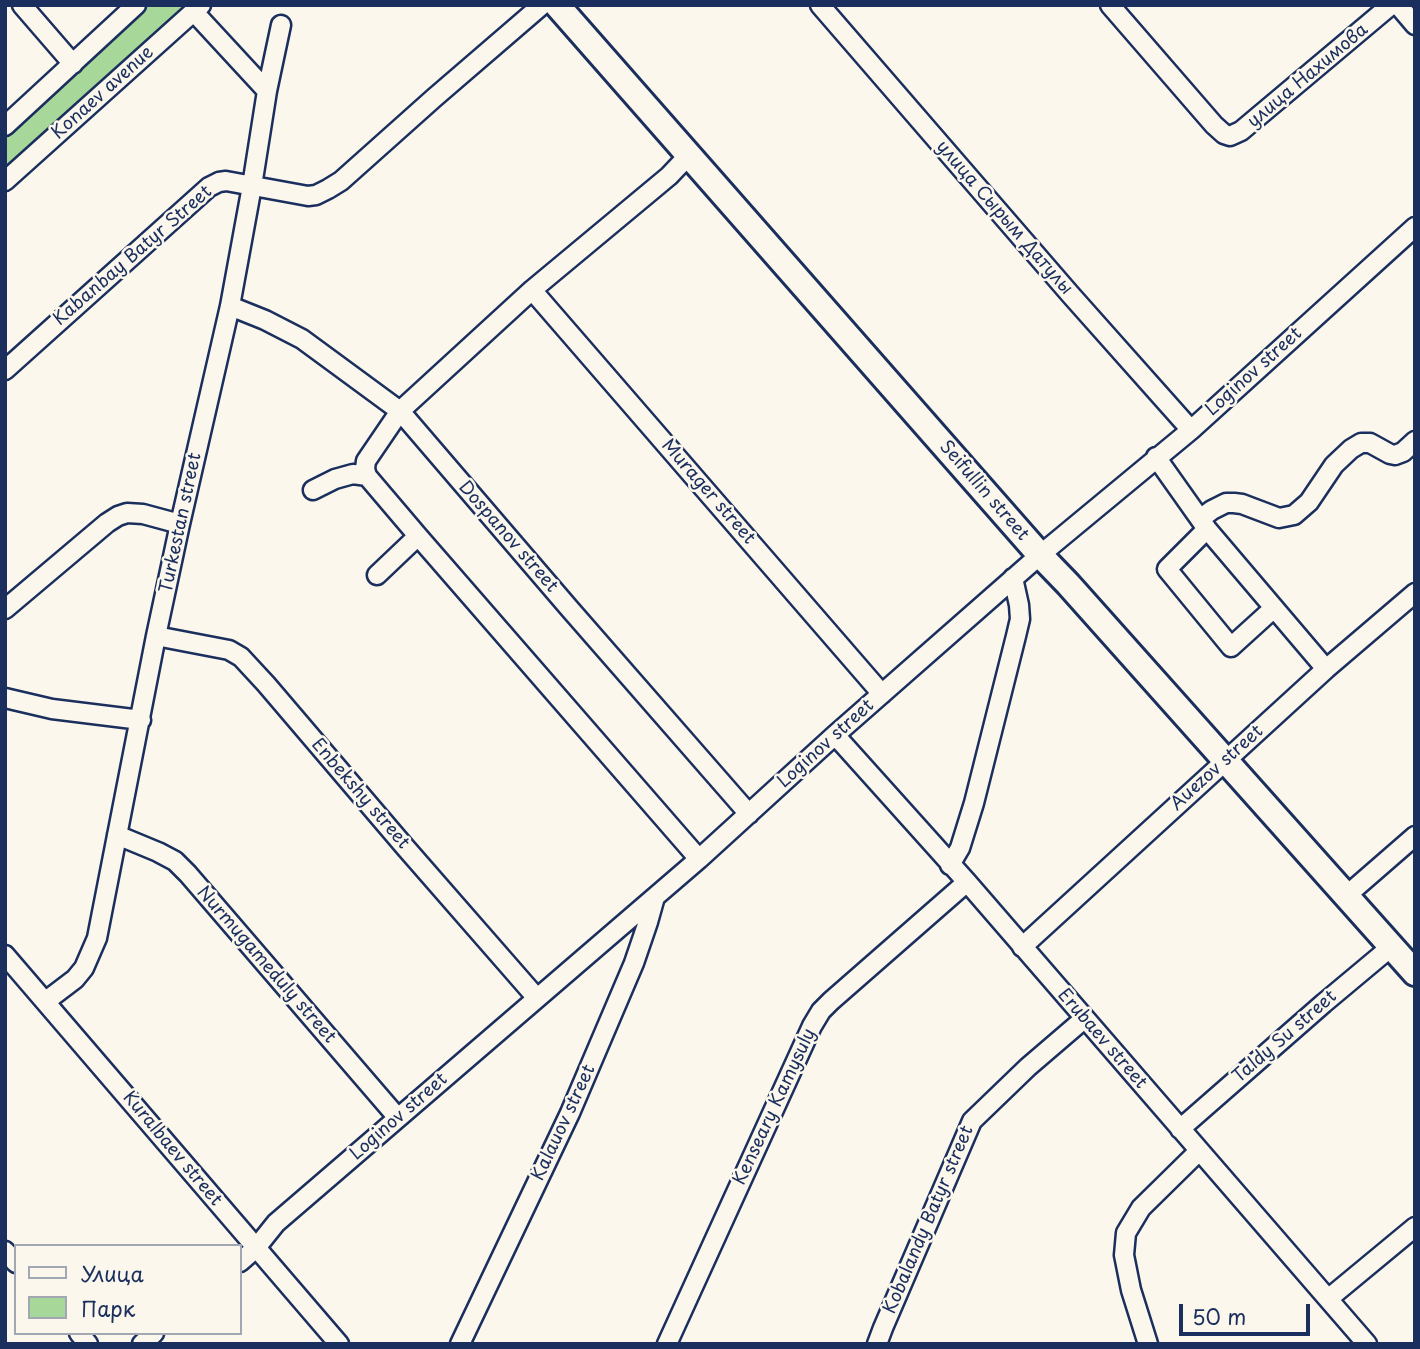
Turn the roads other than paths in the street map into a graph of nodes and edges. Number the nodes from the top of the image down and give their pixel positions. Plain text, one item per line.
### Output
1 (22, 5) edge
2 (136, 5) edge
3 (542, 5) edge
4 (557, 5) edge
5 (820, 5) edge
6 (1110, 5) edge
7 (1391, 5) edge
8 (1398, 5) edge
9 (197, 8) edge
10 (281, 25) dead end
11 (1415, 26) edge
12 (73, 65) junction
13 (267, 92) junction
14 (5, 126) edge
15 (688, 156) junction
16 (5, 181) edge
17 (252, 186) junction
18 (1415, 227) edge
19 (532, 290) junction
20 (230, 306) junction
21 (5, 370) edge
22 (400, 411) junction
23 (1191, 430) junction
24 (1415, 441) edge
25 (1156, 457) junction
26 (367, 476) junction
27 (313, 490) dead end
28 (180, 524) junction
29 (1204, 524) junction
30 (418, 536) junction
31 (1040, 555) junction
32 (377, 575) dead end
33 (1013, 578) junction
34 (1415, 593) edge
35 (1274, 608) junction
36 (5, 609) edge
37 (156, 636) junction
38 (1326, 669) junction
39 (882, 694) junction
40 (5, 698) edge
41 (141, 720) junction
42 (835, 735) junction
43 (1225, 760) junction
44 (749, 814) junction
45 (117, 835) junction
46 (1415, 836) edge
47 (699, 859) junction
48 (950, 865) junction
49 (967, 882) junction
50 (1346, 896) junction
51 (655, 897) junction
52 (1022, 947) junction
53 (1391, 947) junction
54 (5, 955) edge
55 (1415, 973) edge
56 (536, 997) junction
57 (46, 1001) junction
58 (1084, 1019) junction
59 (397, 1118) junction
60 (1180, 1129) junction
61 (1199, 1151) junction
62 (1415, 1227) edge
63 (256, 1248) junction
64 (242, 1260) edge
65 (1328, 1300) junction
66 (339, 1344) edge
67 (460, 1344) edge
68 (667, 1344) edge
69 (877, 1344) edge
70 (1147, 1344) edge
71 (1367, 1344) edge

1 - 12 street
2 - 12 street
3 - 17 street, Kabanbay Batyr Street
4 - 15 main road, Seifullin street
5 - 23 street, улица Сырым Датулы
6 - 7 street, улица Нахимова
8 - 11 street
9 - 13 street
9 - 16 street, Konaev avenue
10 - 13 street, Turkestan street
12 - 14 street
13 - 17 street, Turkestan street
15 - 19 street
15 - 31 main road, Seifullin street
17 - 20 street, Turkestan street
17 - 21 street, Kabanbay Batyr Street
18 - 23 street, Loginov street
19 - 22 street
19 - 39 street, Murager street
20 - 22 street, Dospanov street
20 - 28 street, Turkestan street
22 - 26 street
22 - 44 street, Dospanov street
23 - 25 street, Loginov street
24 - 29 street
25 - 29 street
25 - 31 street, Loginov street
26 - 27 street
26 - 30 street
28 - 36 street
28 - 37 street, Turkestan street
29 - 35 street
29 - 35 street
30 - 32 street
30 - 47 street
31 - 33 street, Loginov street
31 - 43 main road, Seifullin street
33 - 39 street, Loginov street
33 - 48 street
34 - 38 street, Auezov street
35 - 38 street
37 - 41 street, Turkestan street
37 - 56 street, Enbekshy street
38 - 43 street, Auezov street
39 - 42 street, Loginov street
40 - 41 street
41 - 45 street, Turkestan street
42 - 44 street, Loginov street
42 - 48 street, Erubaev street
43 - 50 main road, Seifullin street
43 - 52 street, Auezov street
44 - 47 street, Loginov street
45 - 57 street, Turkestan street
45 - 59 street, Nurmugameduly street
46 - 50 street
47 - 51 street, Loginov street
48 - 49 street, Erubaev street
49 - 52 street, Erubaev street
49 - 68 street, Kenseary Kamysuly
50 - 53 main road, Seifullin street
51 - 56 street, Loginov street
51 - 67 street, Kalauov street
52 - 58 street, Erubaev street
53 - 55 main road, Seifullin street
53 - 60 street, Taldy Su street
54 - 57 street, Kuralbaev street
56 - 59 street, Loginov street
57 - 63 street, Kuralbaev street
58 - 60 street, Erubaev street
58 - 69 street, Kobalandy Batyr street
59 - 63 street, Loginov street
60 - 61 street, Erubaev street
61 - 65 street, Erubaev street
61 - 70 street
62 - 65 street
63 - 64 street, Loginov street
63 - 66 street, Kuralbaev street
65 - 71 street, Erubaev street

